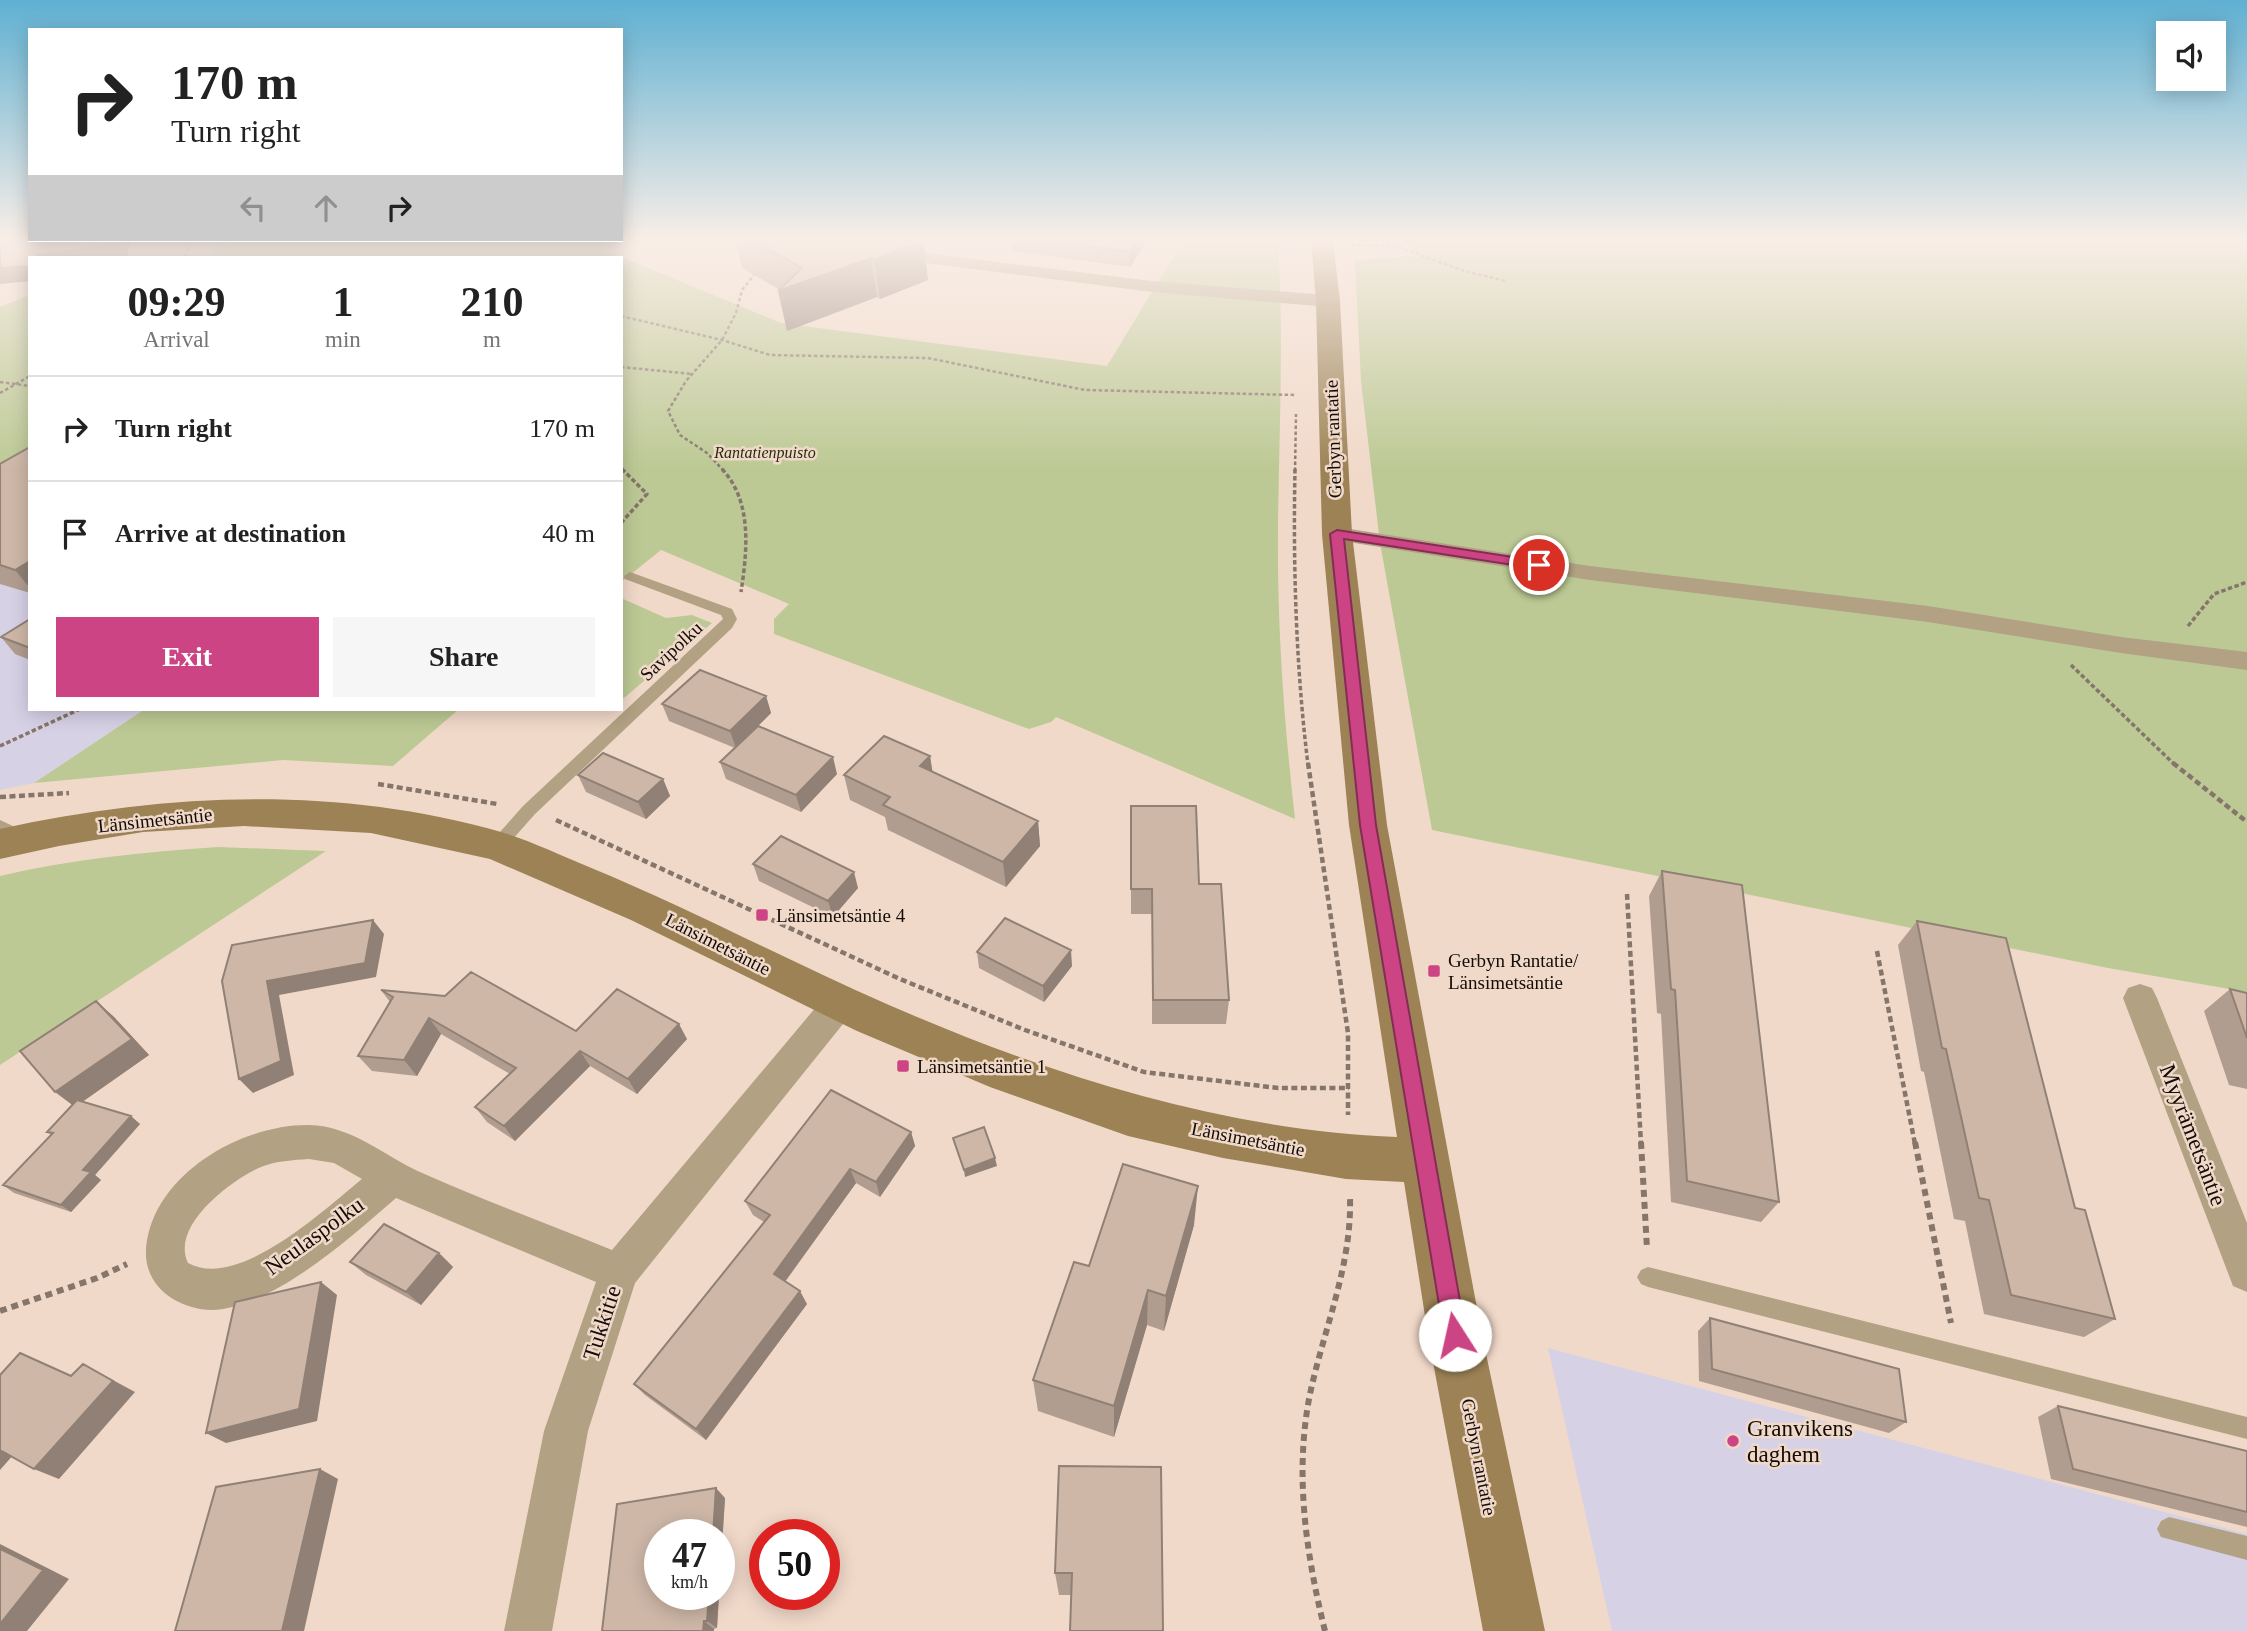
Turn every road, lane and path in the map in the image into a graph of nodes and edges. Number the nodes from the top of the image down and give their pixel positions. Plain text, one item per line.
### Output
1 (626, 317) edge
2 (734, 317) edge
3 (1329, 317) edge
4 (722, 340) junction
5 (623, 368) edge
6 (693, 374) junction
7 (28, 377) edge
8 (1296, 381) dead end
9 (0, 382) edge
10 (17, 383) junction
11 (28, 386) edge
12 (0, 393) edge
13 (1296, 395) junction
14 (623, 470) edge
15 (623, 521) edge
16 (1337, 534) junction
17 (630, 576) dead end
18 (2247, 582) edge
19 (730, 619) junction
20 (2078, 638) junction
21 (2168, 649) junction
22 (2247, 661) edge
23 (76, 711) edge
24 (0, 746) edge
25 (2247, 822) edge
26 (8, 836) edge
27 (497, 846) junction
28 (1627, 894) dead end
29 (1877, 951) dead end
30 (2140, 998) dead end
31 (839, 1004) junction
32 (1346, 1157) junction
33 (1424, 1160) junction
34 (393, 1177) junction
35 (165, 1247) junction
36 (619, 1272) junction
37 (2247, 1272) edge
38 (1648, 1277) joint
39 (0, 1311) edge
40 (1958, 1355) junction
41 (2247, 1428) edge
42 (2169, 1529) dead end
43 (2247, 1548) edge
44 (528, 1631) edge
45 (1325, 1631) edge
46 (1514, 1631) edge

1 - 4 path
2 - 4 path
3 - 16 main road, Gerbyn rantatie
4 - 6 path
4 - 13 path
5 - 6 path
6 - 19 path
7 - 10 path
8 - 13 path
9 - 10 path
10 - 11 path
10 - 12 path
13 - 32 path
14 - 15 path
16 - 20 street
16 - 33 main road, Gerbyn rantatie
17 - 19 lane, Savipolku
18 - 21 path
19 - 27 lane, Savipolku
20 - 21 street
20 - 25 path
21 - 22 street
23 - 24 path
26 - 27 main road, Länsimetsäntie
27 - 31 main road, Länsimetsäntie
28 - 38 path
29 - 40 path
30 - 37 street, Myyrämetsäntie
31 - 32 main road, Länsimetsäntie
31 - 36 street, Tukkitie
32 - 33 main road, Länsimetsäntie
32 - 45 path
33 - 46 main road, Gerbyn rantatie
34 - 35 street
34 - 35 street, Neulaspolku
34 - 36 street
35 - 39 path
36 - 44 street, Tukkitie
38 - 40 lane
40 - 41 lane
42 - 43 lane

